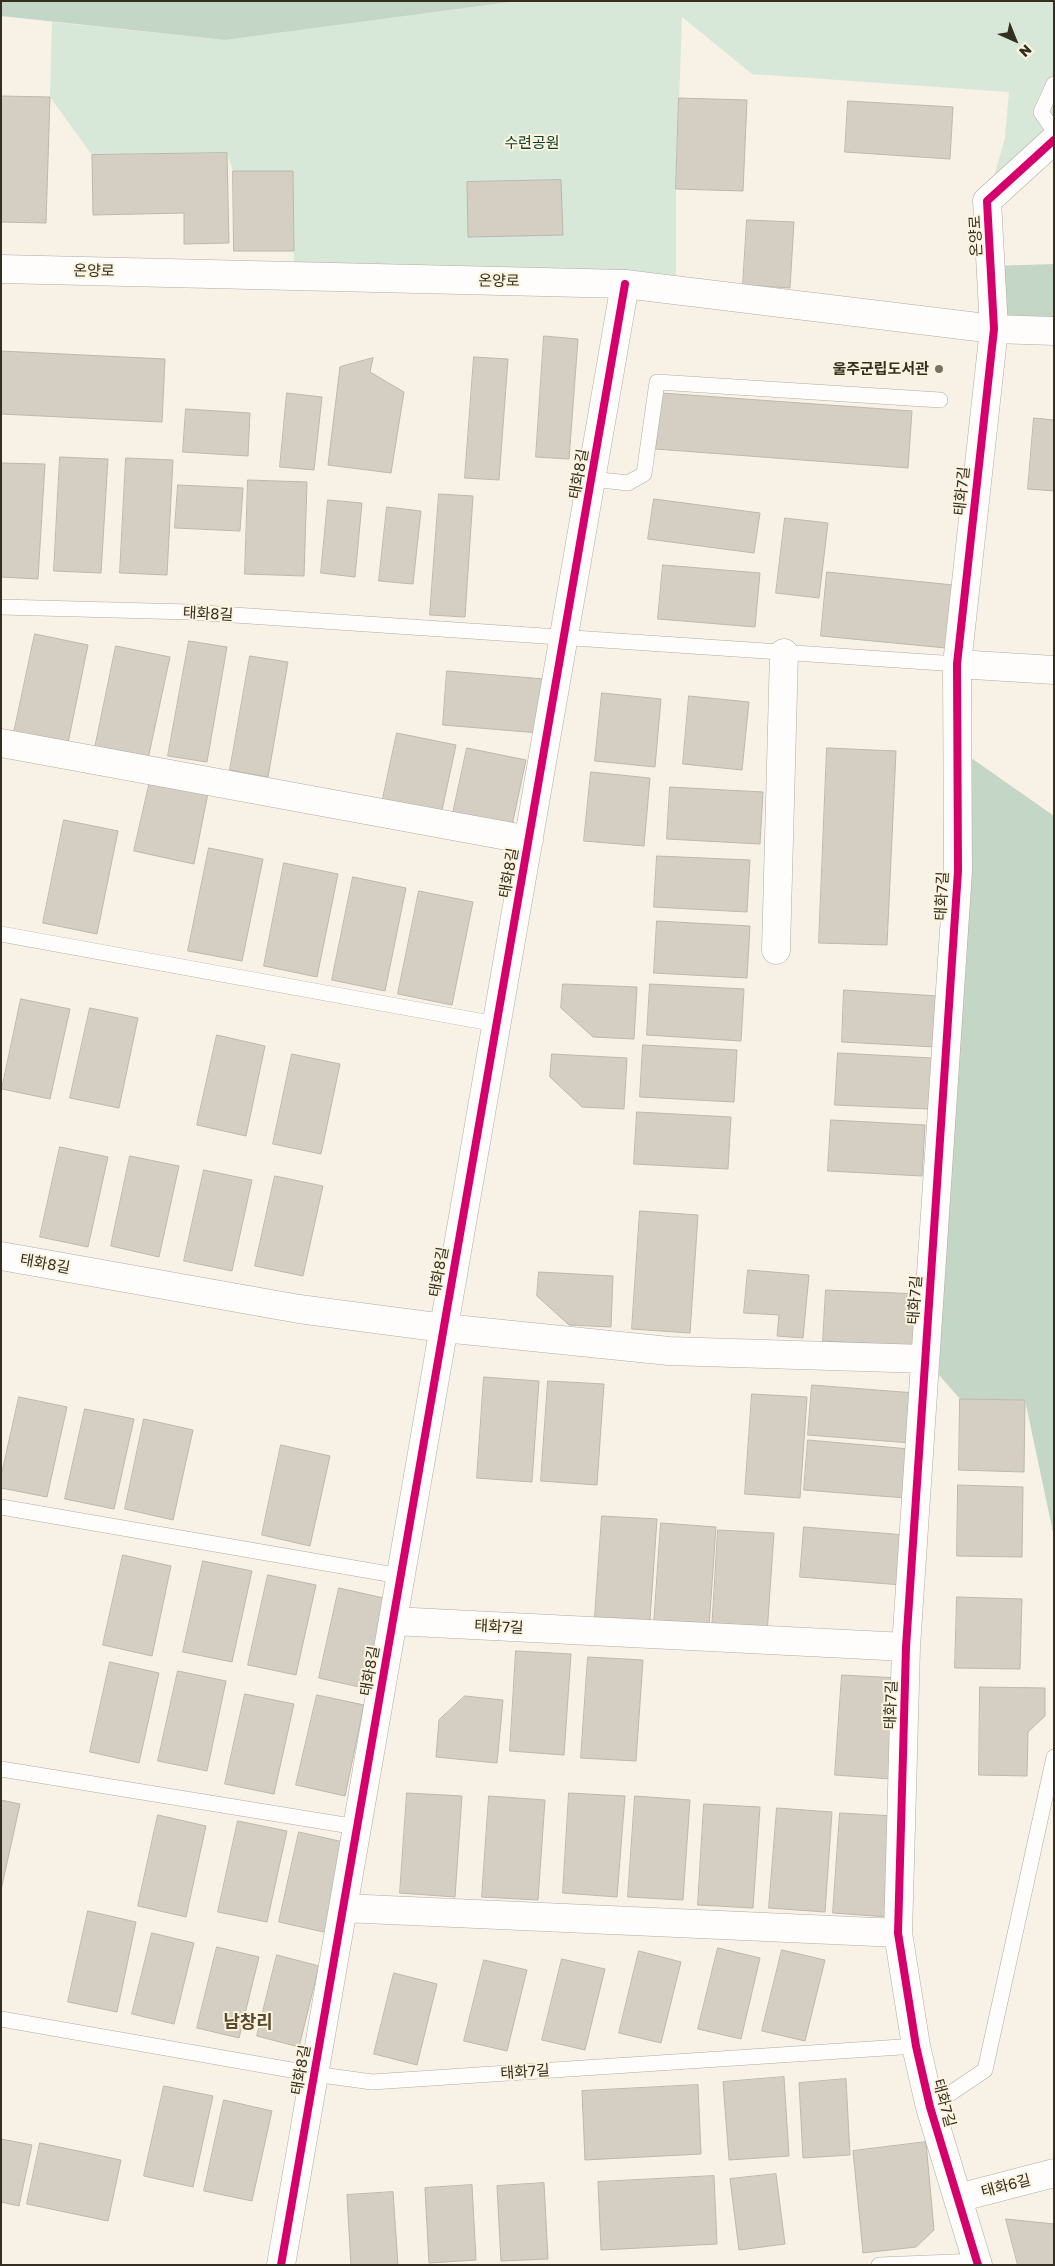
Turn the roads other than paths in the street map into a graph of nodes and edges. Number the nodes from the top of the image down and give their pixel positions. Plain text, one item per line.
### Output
1 (1054, 84) edge
2 (1054, 131) edge
3 (1054, 140) edge
4 (1, 269) edge
5 (625, 284) junction
6 (994, 329) junction
7 (1054, 331) edge
8 (940, 400) dead end
9 (592, 479) junction
10 (1, 607) edge
11 (564, 638) junction
12 (784, 653) junction
13 (956, 664) junction
14 (1054, 670) edge
15 (1, 743) edge
16 (529, 840) junction
17 (1, 934) edge
18 (776, 950) dead end
19 (496, 1024) junction
20 (1, 1256) edge
21 (444, 1328) junction
22 (924, 1359) junction
23 (1, 1507) edge
24 (400, 1576) junction
25 (393, 1622) junction
26 (906, 1647) junction
27 (1054, 1757) edge
28 (1, 1769) edge
29 (357, 1827) junction
30 (343, 1908) junction
31 (898, 1933) junction
32 (1, 2019) edge
33 (916, 2046) junction
34 (314, 2074) junction
35 (930, 2107) junction
36 (1054, 2173) edge
37 (958, 2198) junction
38 (978, 2263) edge
39 (281, 2265) edge
40 (879, 2265) edge

1 - 2 lane
3 - 6 street, 온양로
4 - 5 street, 온양로
5 - 6 street, 온양로
5 - 9 street, 태화8길
6 - 7 street, 온양로
6 - 13 street, 태화7길
8 - 9 lane
9 - 11 street, 태화8길
10 - 11 lane, 태화8길
11 - 12 lane
11 - 16 street, 태화8길
12 - 13 lane
12 - 18 street
13 - 14 street
13 - 22 street, 태화7길
15 - 16 street
16 - 19 street, 태화8길
17 - 19 lane
19 - 21 street, 태화8길
20 - 21 street, 태화8길
21 - 22 street
21 - 24 street, 태화8길
22 - 26 street, 태화7길
23 - 24 lane
24 - 25 street, 태화8길
25 - 26 street, 태화7길
25 - 29 street, 태화8길
26 - 31 street, 태화7길
27 - 35 lane, 태화7길
28 - 29 lane
29 - 30 street, 태화8길
30 - 31 street
30 - 34 street, 태화8길
31 - 33 street, 태화7길
32 - 34 lane, 태화8길
33 - 34 lane, 태화7길
33 - 35 street, 태화7길
34 - 39 street, 태화8길
35 - 37 street, 태화7길
36 - 37 street, 태화6길
37 - 38 street, 태화7길
38 - 40 lane, 태화7길

